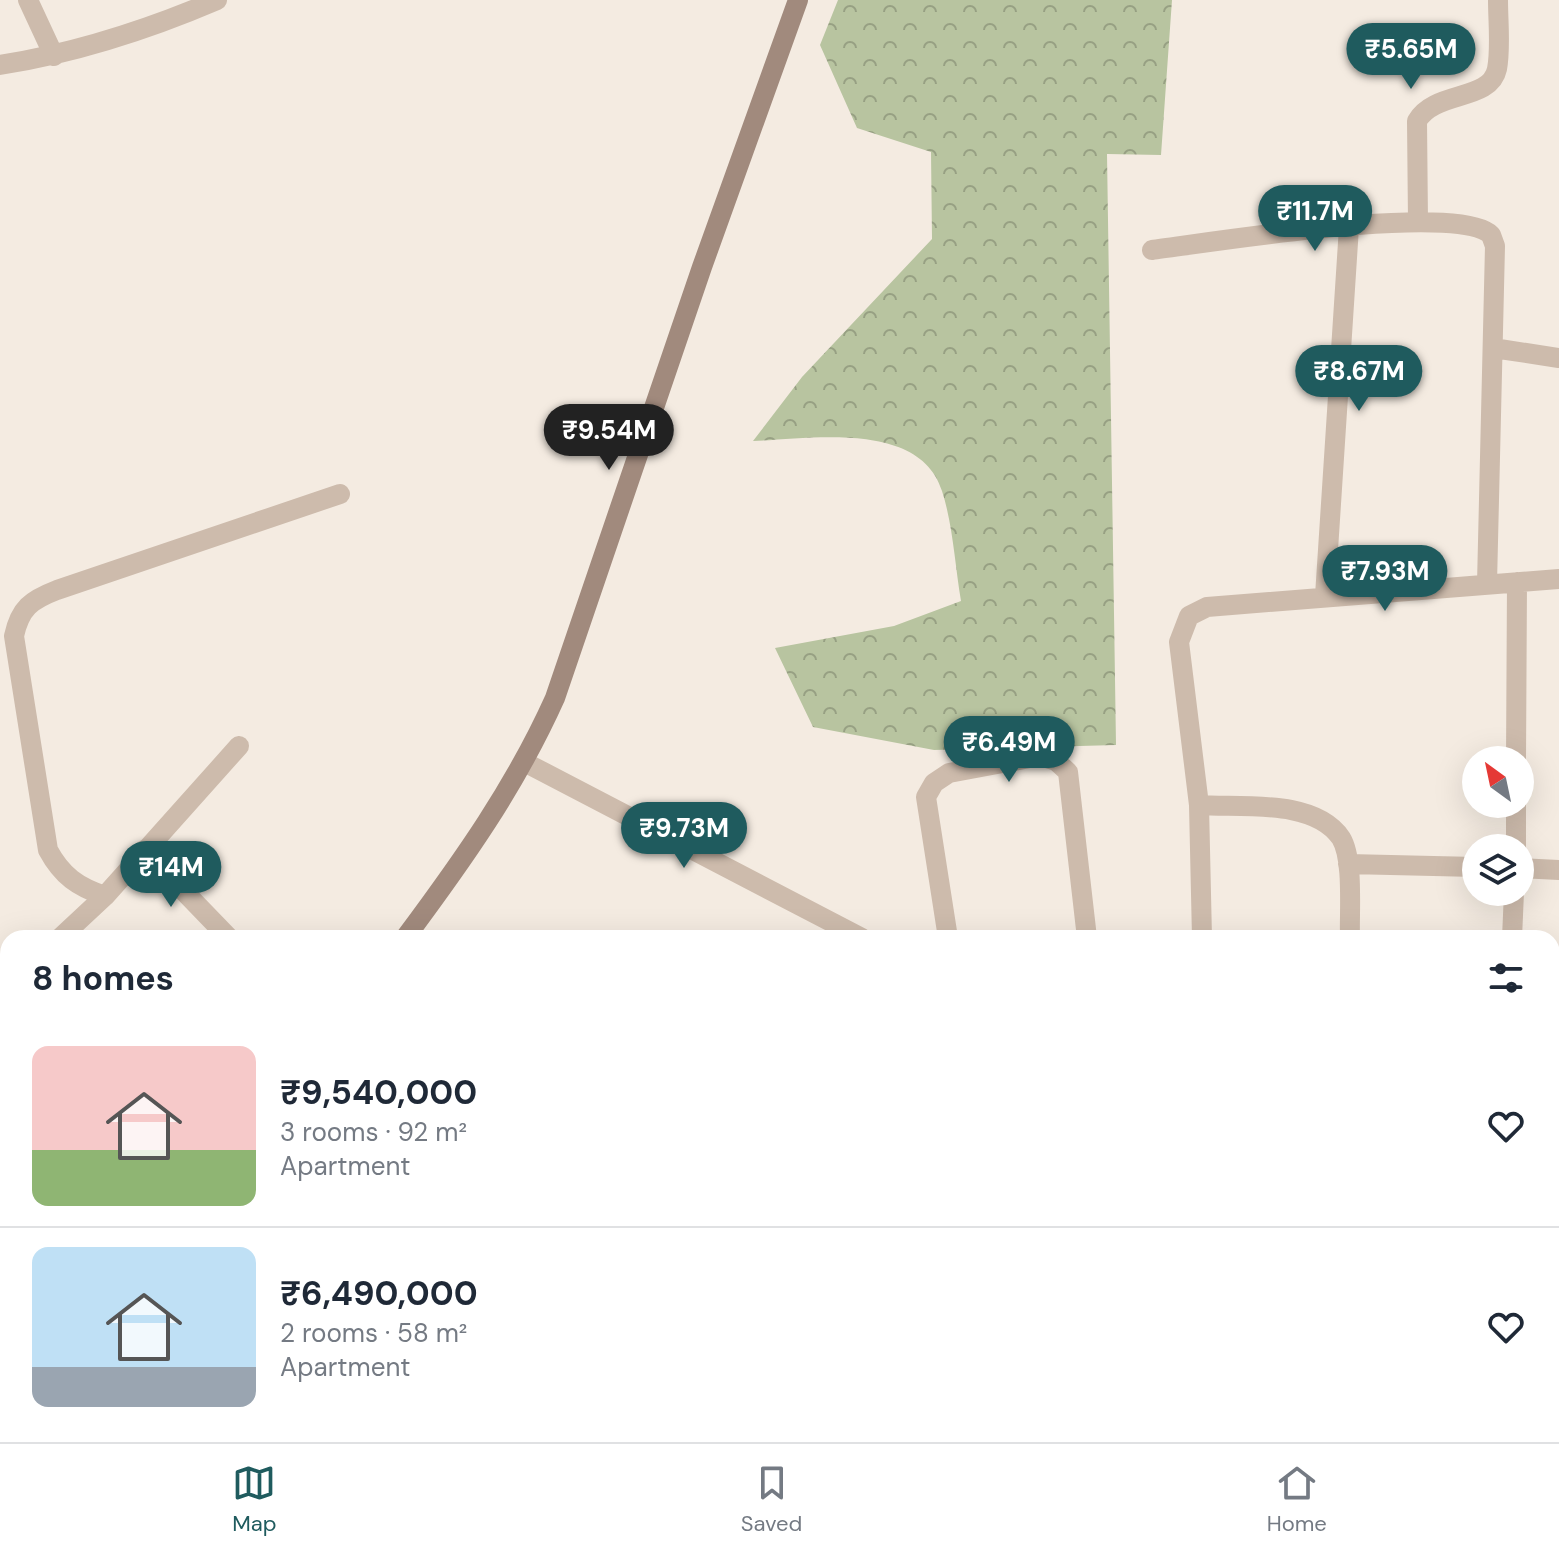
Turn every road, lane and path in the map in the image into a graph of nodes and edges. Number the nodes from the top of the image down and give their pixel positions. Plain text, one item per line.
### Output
1 (28, 0) edge
2 (798, 0) edge
3 (1498, 0) edge
4 (211, 1) edge
5 (54, 56) junction
6 (0, 65) edge
7 (1418, 222) junction
8 (1349, 227) junction
9 (1152, 250) dead end
10 (1493, 348) junction
11 (1559, 358) edge
12 (340, 494) dead end
13 (1559, 579) edge
14 (1517, 582) junction
15 (1487, 584) junction
16 (1325, 596) junction
17 (239, 746) dead end
18 (1516, 746) edge
19 (526, 763) junction
20 (1199, 805) junction
21 (144, 850) junction
22 (1348, 864) junction
23 (1462, 867) edge
24 (1534, 869) edge
25 (1559, 870) edge
26 (105, 896) junction
27 (1513, 906) edge
28 (69, 930) edge
29 (221, 930) edge
30 (411, 930) edge
31 (847, 930) edge
32 (947, 930) edge
33 (1086, 930) edge
34 (1202, 930) edge
35 (1350, 930) edge
36 (1512, 930) edge

1 - 5 street
2 - 19 street
3 - 7 street
4 - 5 street
5 - 6 street
7 - 8 street
7 - 10 street
8 - 9 street
8 - 16 street
10 - 11 street
10 - 15 street
12 - 26 street
13 - 14 street
14 - 15 street
14 - 18 street
15 - 16 street
16 - 20 street
17 - 21 street
19 - 30 street
19 - 31 street
20 - 22 street
20 - 34 street
21 - 26 street
21 - 29 street
22 - 23 street
22 - 35 street
24 - 25 street
26 - 28 street
27 - 36 street
32 - 33 street

